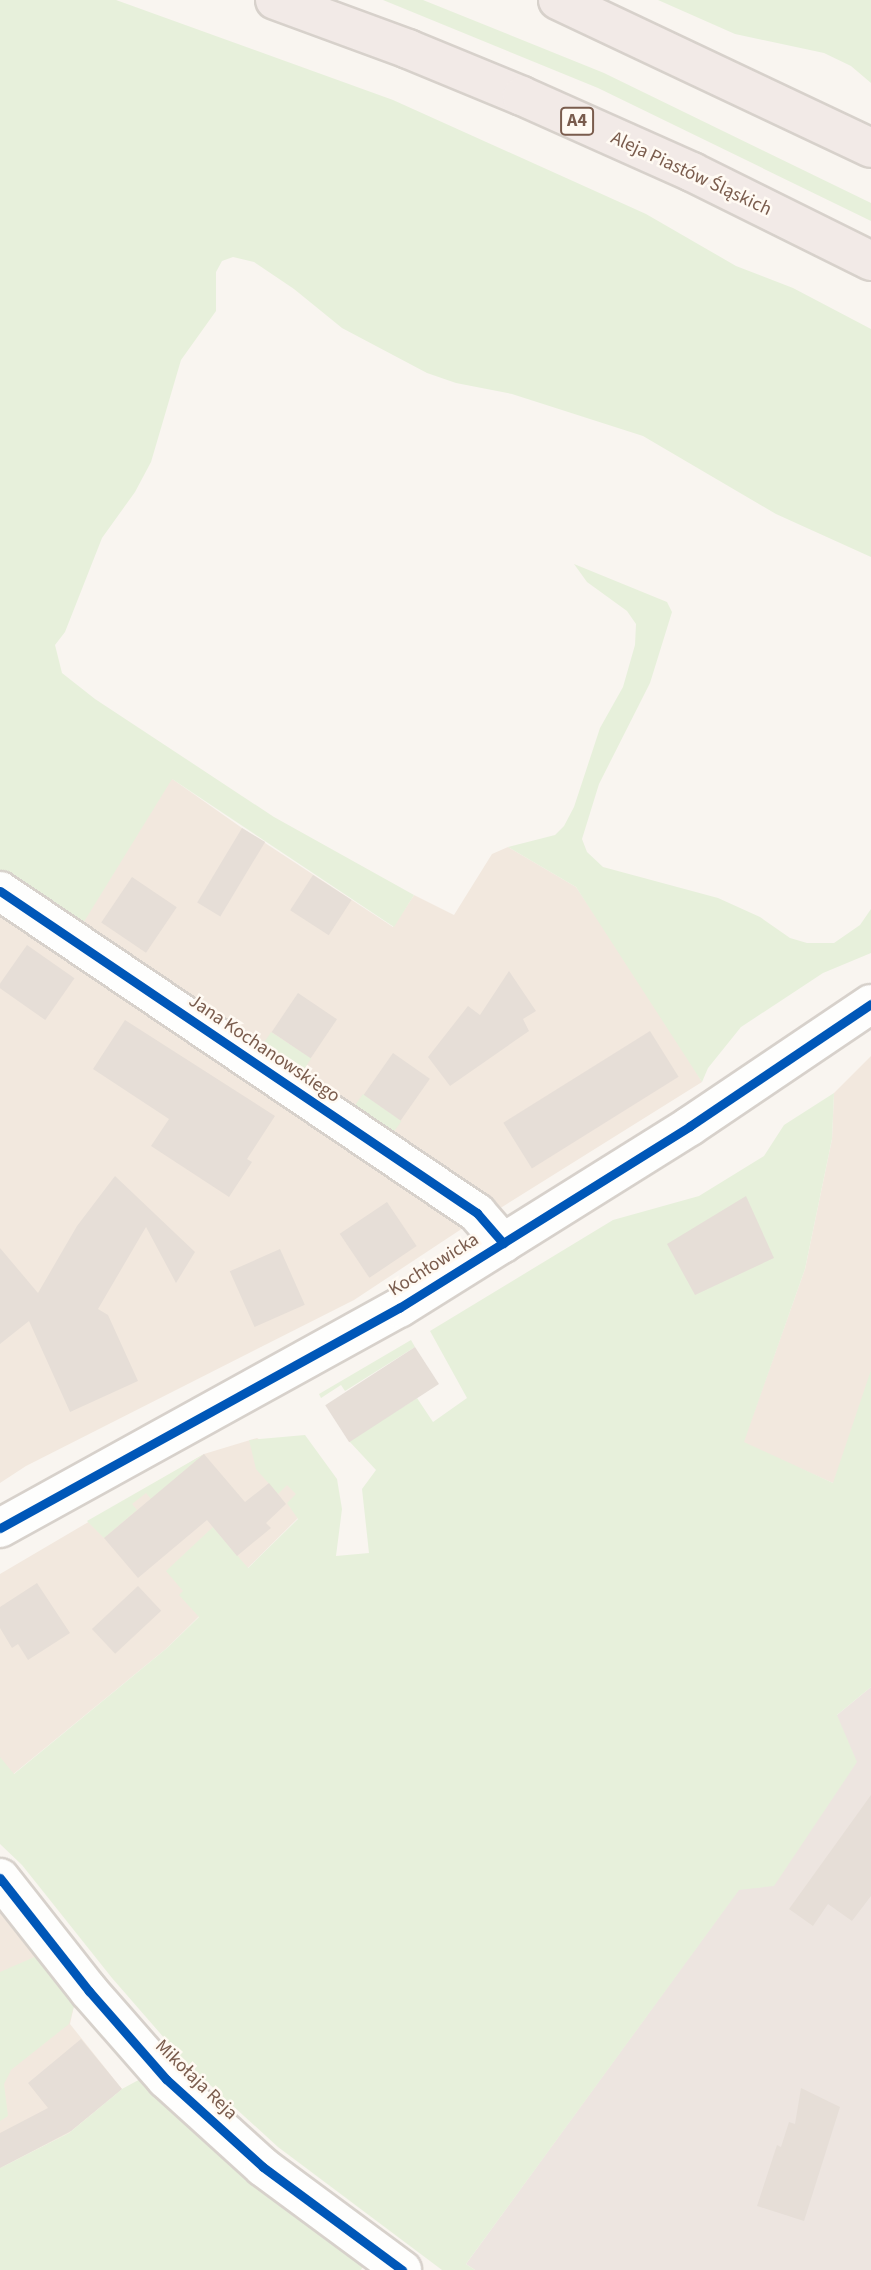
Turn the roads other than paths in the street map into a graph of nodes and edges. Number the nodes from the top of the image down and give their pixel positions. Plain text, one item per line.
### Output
1 (275, 0) edge
2 (558, 0) edge
3 (871, 148) edge
4 (871, 261) edge
5 (0, 891) edge
6 (871, 1004) edge
7 (503, 1243) junction
8 (0, 1528) edge
9 (0, 1878) edge
10 (402, 2270) edge

1 - 4 highway, Aleja Piastów Śląskich / A4
2 - 3 highway
5 - 7 street, Jana Kochanowskiego
6 - 7 street, Kochłowicka
7 - 8 street, Kochłowicka
9 - 10 street, Mikołaja Reja

